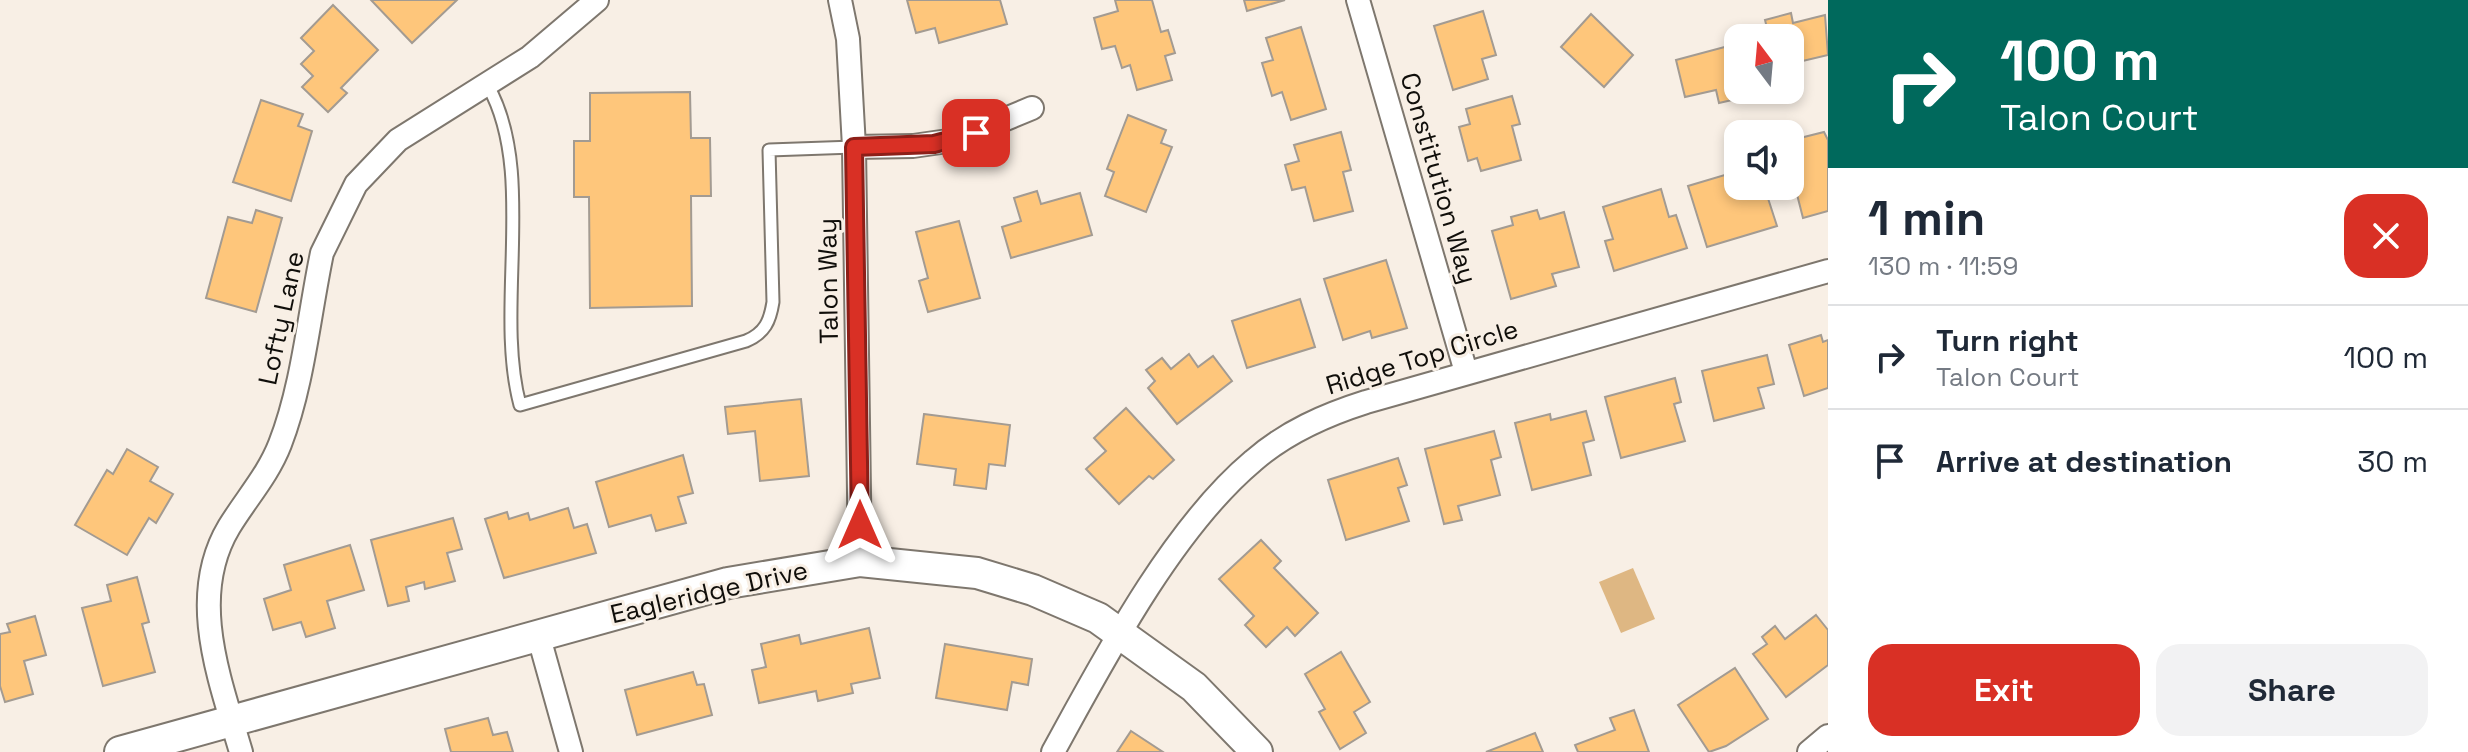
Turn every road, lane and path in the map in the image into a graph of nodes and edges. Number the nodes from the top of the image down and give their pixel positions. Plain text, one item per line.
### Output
1 (597, 0) edge
2 (840, 0) edge
3 (1358, 0) edge
4 (488, 86) junction
5 (1032, 108) dead end
6 (854, 147) junction
7 (1828, 271) edge
8 (1466, 372) junction
9 (860, 561) junction
10 (1121, 633) junction
11 (538, 634) junction
12 (232, 720) junction
13 (1828, 736) edge
14 (120, 752) edge
15 (241, 752) edge
16 (571, 752) edge
17 (1053, 752) edge
18 (1257, 752) edge
19 (1809, 752) edge

1 - 4 street, Lofty Lane
2 - 6 street, Talon Way
3 - 8 street, Constitution Way
4 - 6 lane
4 - 12 street, Lofty Lane
5 - 6 street
6 - 9 street, Talon Way
7 - 8 street, Ridge Top Circle
8 - 10 street, Ridge Top Circle
9 - 10 main road, Eagleridge Drive
9 - 11 main road, Eagleridge Drive
10 - 17 street, Ridge Top Circle
10 - 18 main road, Eagleridge Drive
11 - 12 main road, Eagleridge Drive
11 - 16 street
12 - 14 main road, Eagleridge Drive
12 - 15 street, Lofty Lane
13 - 19 street

